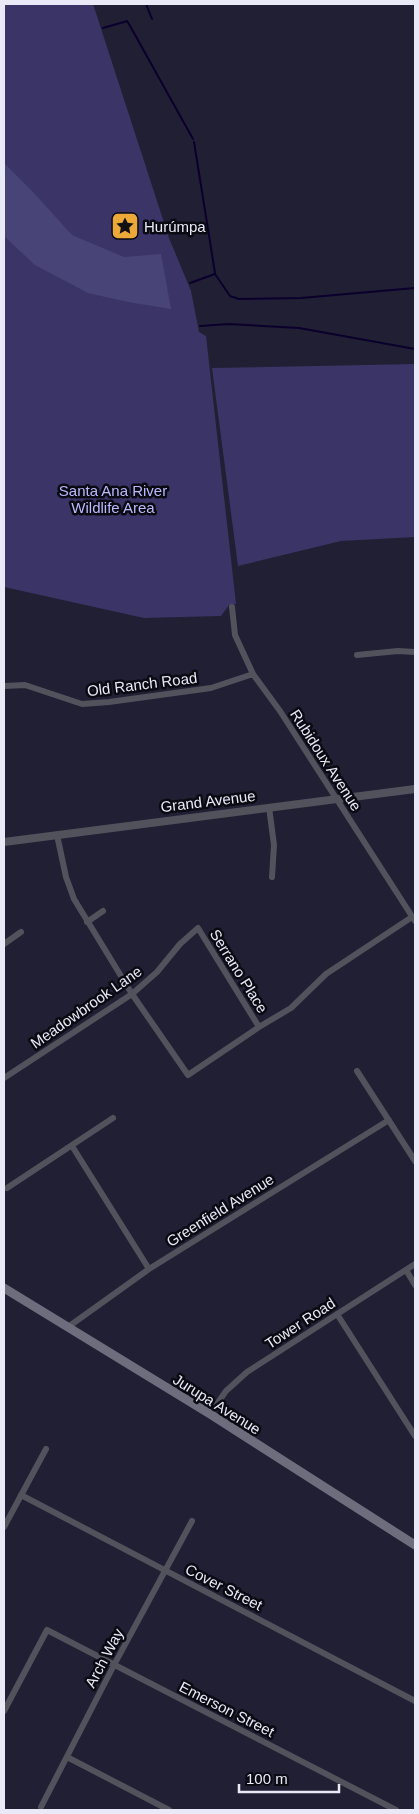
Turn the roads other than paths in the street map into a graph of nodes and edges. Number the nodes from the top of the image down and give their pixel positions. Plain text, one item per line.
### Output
1 (232, 606) dead end
2 (415, 652) edge
3 (357, 655) dead end
4 (253, 674) junction
5 (4, 686) edge
6 (415, 789) edge
7 (337, 799) junction
8 (269, 807) junction
9 (57, 835) junction
10 (4, 842) edge
11 (272, 877) dead end
12 (103, 911) dead end
13 (414, 919) edge
14 (87, 922) junction
15 (198, 928) joint
16 (21, 932) dead end
17 (4, 944) edge
18 (132, 994) junction
19 (259, 1026) junction
20 (357, 1071) dead end
21 (4, 1078) edge
22 (113, 1118) dead end
23 (388, 1120) junction
24 (72, 1146) junction
25 (415, 1161) edge
26 (6, 1188) dead end
27 (415, 1264) edge
28 (149, 1269) junction
29 (406, 1270) junction
30 (415, 1285) edge
31 (4, 1288) edge
32 (337, 1314) junction
33 (68, 1327) junction
34 (210, 1414) junction
35 (415, 1436) edge
36 (46, 1449) dead end
37 (21, 1495) junction
38 (192, 1522) dead end
39 (4, 1527) edge
40 (415, 1544) edge
41 (166, 1571) junction
42 (114, 1665) junction
43 (415, 1701) edge
44 (4, 1712) edge
45 (67, 1757) junction
46 (41, 1807) dead end
47 (170, 1810) edge
48 (396, 1810) edge

1 - 4 street, Rubidoux Avenue
2 - 3 street
4 - 5 street, Old Ranch Road
4 - 7 street, Rubidoux Avenue
6 - 7 street, Grand Avenue
7 - 8 street, Grand Avenue
7 - 13 street, Rubidoux Avenue
8 - 9 street, Grand Avenue
8 - 11 street
9 - 10 street, Grand Avenue
9 - 14 street
12 - 14 street
13 - 19 street
14 - 18 street
15 - 18 street, Meadowbrook Lane
15 - 19 street, Serrano Place
16 - 17 street
18 - 19 street
18 - 21 street, Meadowbrook Lane
20 - 23 street
22 - 24 street
23 - 25 street
23 - 28 street, Greenfield Avenue
24 - 26 street
24 - 28 street
27 - 29 street, Tower Road
28 - 33 street, Greenfield Avenue
29 - 30 street
29 - 32 street, Tower Road
31 - 33 main road, Jurupa Avenue
32 - 34 street, Tower Road
32 - 35 street
33 - 34 main road, Jurupa Avenue
34 - 40 main road, Jurupa Avenue
36 - 37 street
37 - 39 street
37 - 41 street, Cover Street
38 - 41 street, Arch Way
41 - 42 street, Arch Way
41 - 43 street, Cover Street
42 - 44 street, Emerson Street
42 - 45 street, Arch Way
42 - 48 street, Emerson Street
45 - 46 street, Arch Way
45 - 47 street

